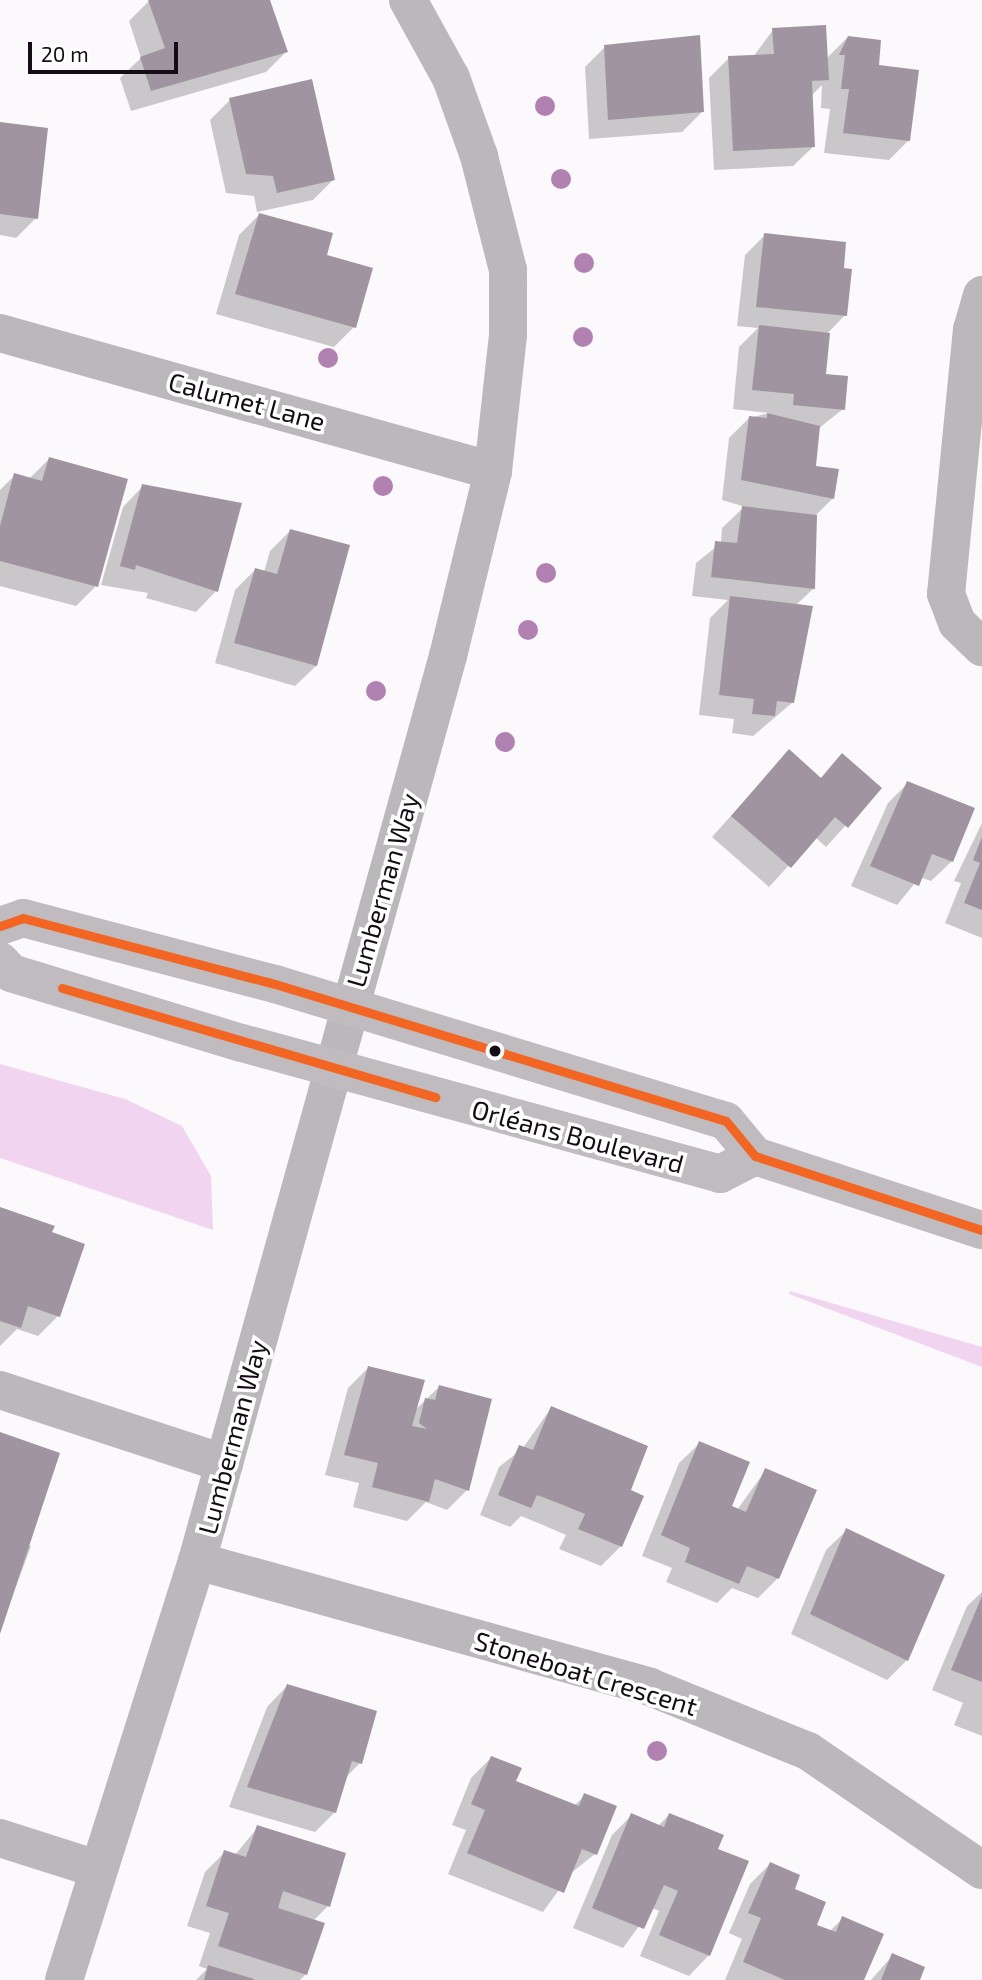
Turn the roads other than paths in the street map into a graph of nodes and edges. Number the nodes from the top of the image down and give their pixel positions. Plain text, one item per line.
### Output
1 (422, 5) edge
2 (982, 295) edge
3 (0, 333) edge
4 (493, 471) junction
5 (982, 647) edge
6 (0, 926) edge
7 (0, 961) edge
8 (348, 1009) junction
9 (329, 1068) junction
10 (755, 1156) junction
11 (982, 1230) edge
12 (0, 1390) edge
13 (224, 1463) junction
14 (197, 1561) junction
15 (0, 1838) edge
16 (97, 1869) junction
17 (982, 1870) edge
18 (64, 1980) edge

1 - 4 street, Lumberman Way
2 - 5 street
3 - 4 street, Calumet Lane
4 - 8 street, Lumberman Way
6 - 8 main road, Orléans Boulevard
7 - 9 main road, Orléans Boulevard
8 - 9 street, Lumberman Way
8 - 10 main road, Orléans Boulevard
9 - 10 main road, Orléans Boulevard
9 - 13 street, Lumberman Way
10 - 11 main road
12 - 13 street
13 - 14 street, Lumberman Way
14 - 16 street, Lumberman Way
14 - 17 street, Stoneboat Crescent
15 - 16 street
16 - 18 street, Lumberman Way

